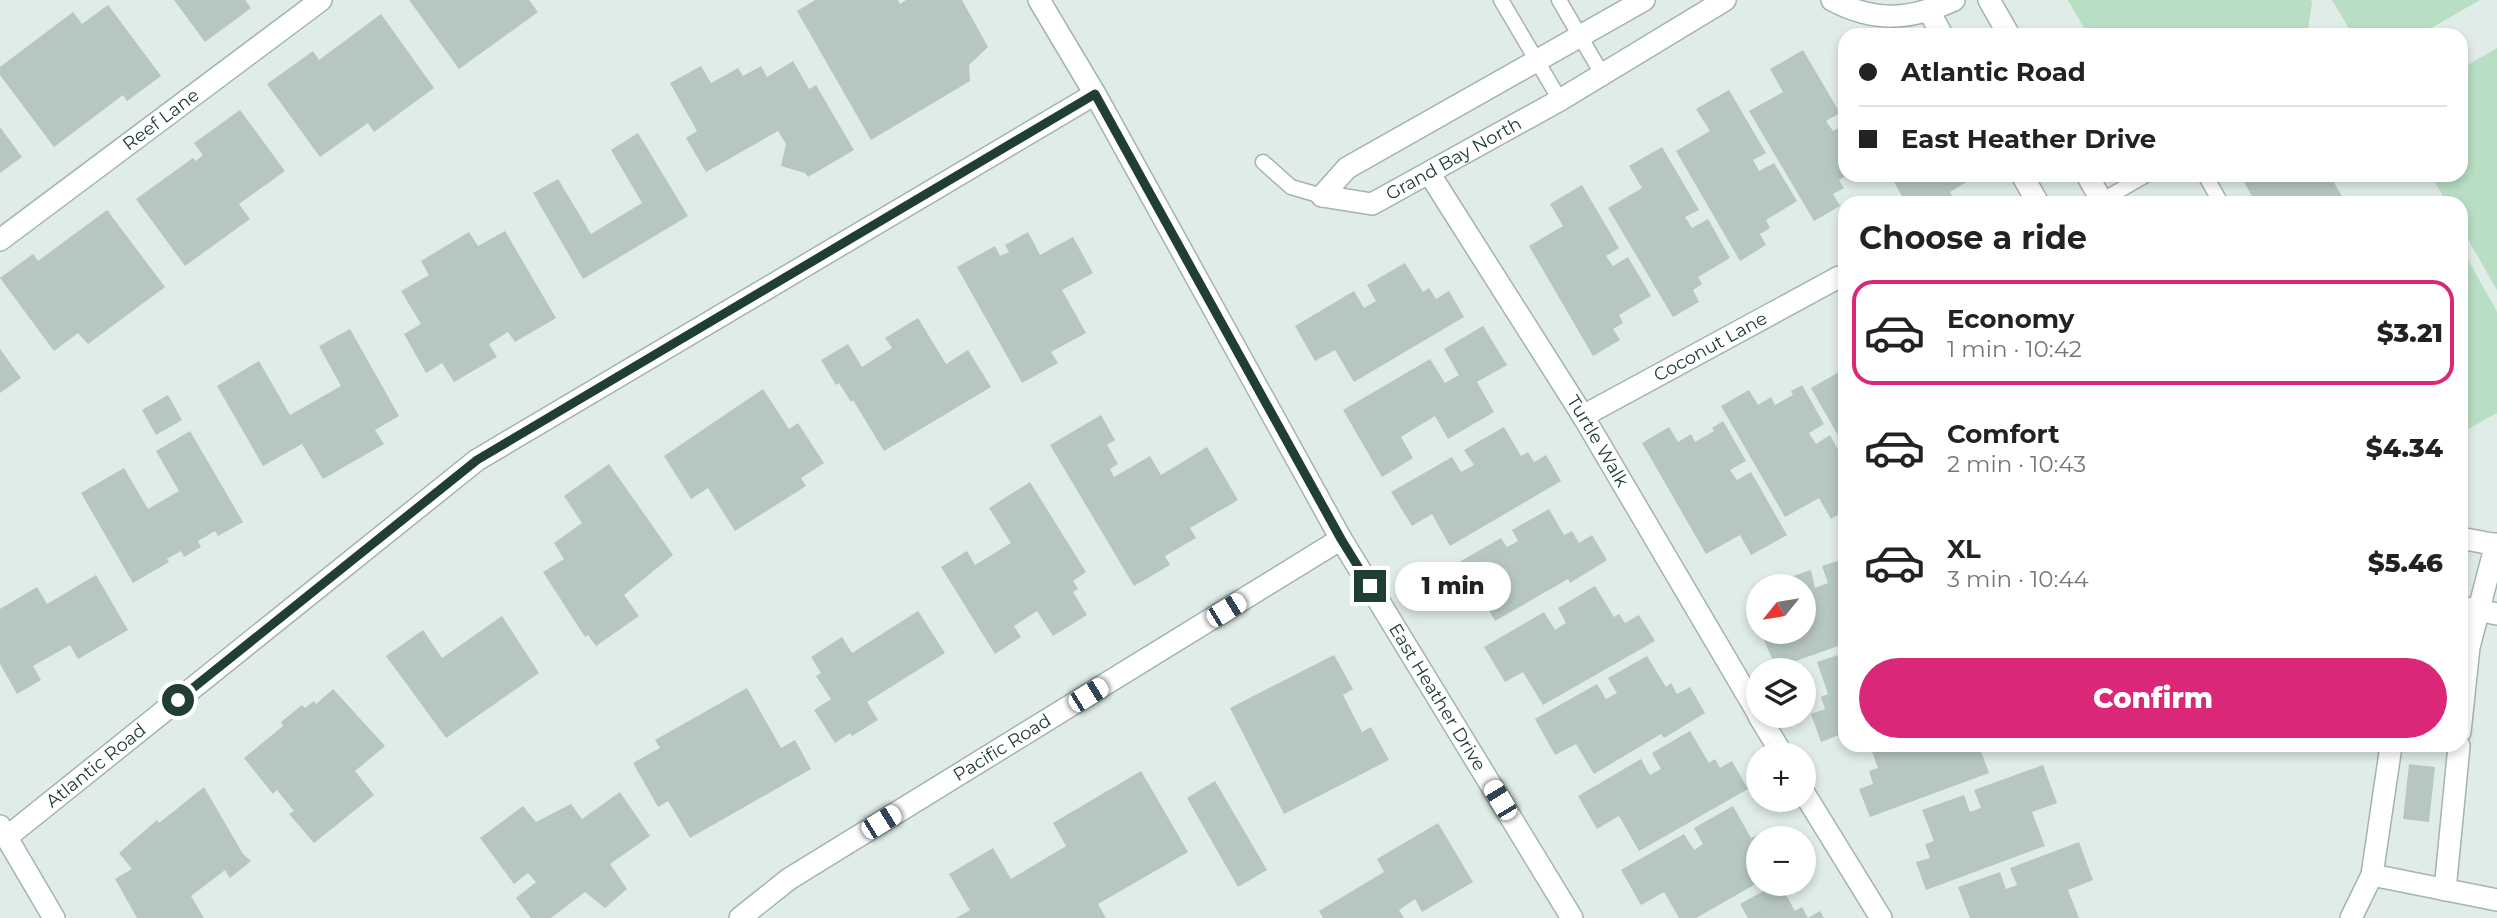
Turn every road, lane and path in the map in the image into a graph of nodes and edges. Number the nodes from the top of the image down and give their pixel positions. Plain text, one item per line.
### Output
1 (321, 0) edge
2 (1039, 0) edge
3 (1501, 0) edge
4 (1559, 0) edge
5 (1644, 0) edge
6 (1724, 0) edge
7 (1832, 0) edge
8 (1954, 0) edge
9 (1989, 0) edge
10 (1929, 12) junction
11 (1938, 28) edge
12 (2005, 28) edge
13 (1580, 37) junction
14 (1536, 61) junction
15 (1602, 74) junction
16 (1095, 94) junction
17 (1560, 100) junction
18 (1263, 162) dead end
19 (1429, 173) junction
20 (2135, 182) edge
21 (1322, 196) junction
22 (2112, 196) edge
23 (0, 240) edge
24 (1838, 278) edge
25 (1583, 416) junction
26 (1341, 539) junction
27 (2468, 540) edge
28 (2496, 545) edge
29 (2478, 611) edge
30 (2468, 656) edge
31 (1746, 693) edge
32 (2390, 752) edge
33 (2458, 752) edge
34 (1816, 812) edge
35 (3, 832) edge
36 (2372, 875) junction
37 (2445, 890) junction
38 (2497, 900) edge
39 (54, 918) edge
40 (740, 918) edge
41 (1572, 918) edge
42 (1881, 918) edge
43 (2351, 918) edge

1 - 23 street, Reef Lane
2 - 16 street, East Heather Drive
3 - 14 lane
4 - 13 lane
5 - 13 street
6 - 15 street, Grand Bay North
7 - 10 street
8 - 10 street
9 - 12 street
10 - 11 street
13 - 14 street
13 - 15 lane
14 - 17 lane
14 - 21 street
15 - 17 street, Grand Bay North
16 - 26 street, East Heather Drive
16 - 35 street, Atlantic Road
17 - 19 street, Grand Bay North
18 - 21 lane
19 - 21 street, Grand Bay North
19 - 25 street, Turtle Walk
20 - 22 lane
24 - 25 street, Coconut Lane
25 - 31 street, Turtle Walk
26 - 40 street, Pacific Road
26 - 41 street, East Heather Drive
27 - 28 street
28 - 29 street
29 - 30 street
32 - 36 street
33 - 37 street
34 - 42 street
35 - 39 street
36 - 37 street
36 - 43 street
37 - 38 street

